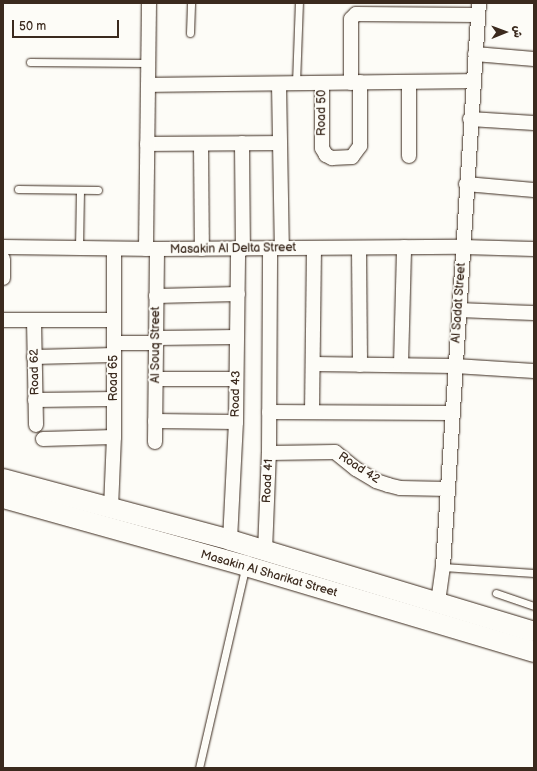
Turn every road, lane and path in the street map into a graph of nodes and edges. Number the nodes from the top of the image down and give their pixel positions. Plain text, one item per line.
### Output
1 (149, 3) edge
2 (191, 3) edge
3 (299, 3) edge
4 (478, 9) edge
5 (190, 33) dead end
6 (475, 54) junction
7 (534, 59) edge
8 (30, 62) dead end
9 (148, 63) junction
10 (472, 81) junction
11 (355, 82) junction
12 (409, 82) junction
13 (296, 83) junction
14 (322, 83) junction
15 (279, 84) junction
16 (148, 85) junction
17 (470, 119) junction
18 (534, 123) edge
19 (242, 143) junction
20 (280, 143) junction
21 (148, 144) junction
22 (201, 144) junction
23 (409, 156) dead end
24 (466, 184) junction
25 (18, 189) dead end
26 (80, 190) junction
27 (98, 190) dead end
28 (534, 190) edge
29 (463, 246) junction
30 (3, 247) edge
31 (404, 247) junction
32 (79, 248) junction
33 (276, 248) junction
34 (314, 248) junction
35 (359, 248) junction
36 (114, 249) junction
37 (152, 249) junction
38 (202, 249) junction
39 (241, 249) junction
40 (534, 249) edge
41 (3, 259) edge
42 (3, 278) edge
43 (238, 294) junction
44 (156, 296) junction
45 (459, 310) junction
46 (534, 314) edge
47 (3, 320) edge
48 (34, 320) junction
49 (114, 320) junction
50 (237, 336) junction
51 (156, 341) junction
52 (114, 349) junction
53 (34, 357) junction
54 (313, 364) junction
55 (360, 365) junction
56 (401, 365) junction
57 (455, 366) junction
58 (534, 371) edge
59 (156, 379) junction
60 (236, 379) junction
61 (114, 399) junction
62 (35, 400) junction
63 (269, 412) junction
64 (312, 412) junction
65 (452, 413) junction
66 (155, 421) junction
67 (236, 422) junction
68 (36, 425) dead end
69 (114, 437) junction
70 (43, 439) dead end
71 (155, 442) dead end
72 (269, 453) junction
73 (448, 489) junction
74 (9, 490) edge
75 (111, 508) junction
76 (230, 540) junction
77 (265, 551) junction
78 (246, 566) junction
79 (443, 567) junction
80 (534, 573) edge
81 (496, 593) dead end
82 (438, 602) junction
83 (534, 606) edge
84 (534, 632) edge
85 (534, 652) edge
86 (199, 768) edge

1 - 9 street, Al Souq Street
2 - 5 lane
3 - 13 lane
4 - 6 street, Al Sadat Street
4 - 11 street
6 - 7 street
6 - 10 street, Al Sadat Street
8 - 9 lane
9 - 16 street, Al Souq Street
10 - 12 street
10 - 17 street, Al Sadat Street
11 - 12 street
11 - 14 street
11 - 14 street, Road 50
12 - 23 street
13 - 14 street
13 - 15 street
15 - 16 street
15 - 20 street, Road 41
16 - 21 street, Al Souq Street
17 - 18 street
17 - 24 street, Al Sadat Street
19 - 20 street
19 - 22 street
19 - 39 street, Road 43
20 - 33 street, Road 41
21 - 22 street
21 - 37 street, Al Souq Street
22 - 38 street
24 - 28 street
24 - 29 street, Al Sadat Street
25 - 26 lane
26 - 27 lane
26 - 32 lane
29 - 31 street, Masakin Al Delta Street
29 - 40 street, Masakin Al Delta Street
29 - 45 street, Al Sadat Street
30 - 32 street, Masakin Al Delta Street
31 - 35 street, Masakin Al Delta Street
31 - 56 street
32 - 36 street, Masakin Al Delta Street
33 - 34 street, Masakin Al Delta Street
33 - 39 street, Masakin Al Delta Street
33 - 63 street, Road 41
34 - 35 street, Masakin Al Delta Street
34 - 54 street
35 - 55 street
36 - 37 street, Masakin Al Delta Street
36 - 49 street, Road 65
37 - 38 street, Masakin Al Delta Street
37 - 44 street, Al Souq Street
38 - 39 street, Masakin Al Delta Street
39 - 43 street, Road 43
41 - 42 street
43 - 44 street
43 - 50 street, Road 43
44 - 51 street, Al Souq Street
45 - 46 street
45 - 57 street, Al Sadat Street
47 - 48 street
48 - 49 street
48 - 53 street, Road 62
49 - 52 street, Road 65
50 - 51 street
50 - 60 street, Road 43
51 - 52 street
51 - 59 street, Al Souq Street
52 - 53 street
52 - 61 street, Road 65
53 - 62 street, Road 62
54 - 55 street
54 - 64 street
55 - 56 street
56 - 57 street
57 - 58 street
57 - 65 street, Al Sadat Street
59 - 60 street
59 - 66 street, Al Souq Street
60 - 67 street, Road 43
61 - 62 street
61 - 69 street, Road 65
62 - 68 street, Road 62
63 - 64 street
63 - 72 street, Road 41
64 - 65 street
65 - 73 street, Al Sadat Street
66 - 67 street
66 - 71 street, Al Souq Street
67 - 76 street, Road 43
69 - 70 street
69 - 75 street, Road 65
72 - 73 street, Road 42
72 - 77 street, Road 41
73 - 79 street, Al Sadat Street
74 - 75 street, Masakin Al Sharikat Street
74 - 78 street, Masakin Al Sharikat Street
75 - 76 street, Masakin Al Sharikat Street
76 - 77 street, Masakin Al Sharikat Street
77 - 82 street, Masakin Al Sharikat Street
78 - 85 street, Masakin Al Sharikat Street
78 - 86 lane
79 - 80 lane
79 - 82 street, Al Sadat Street
81 - 83 lane
82 - 84 street, Masakin Al Sharikat Street

